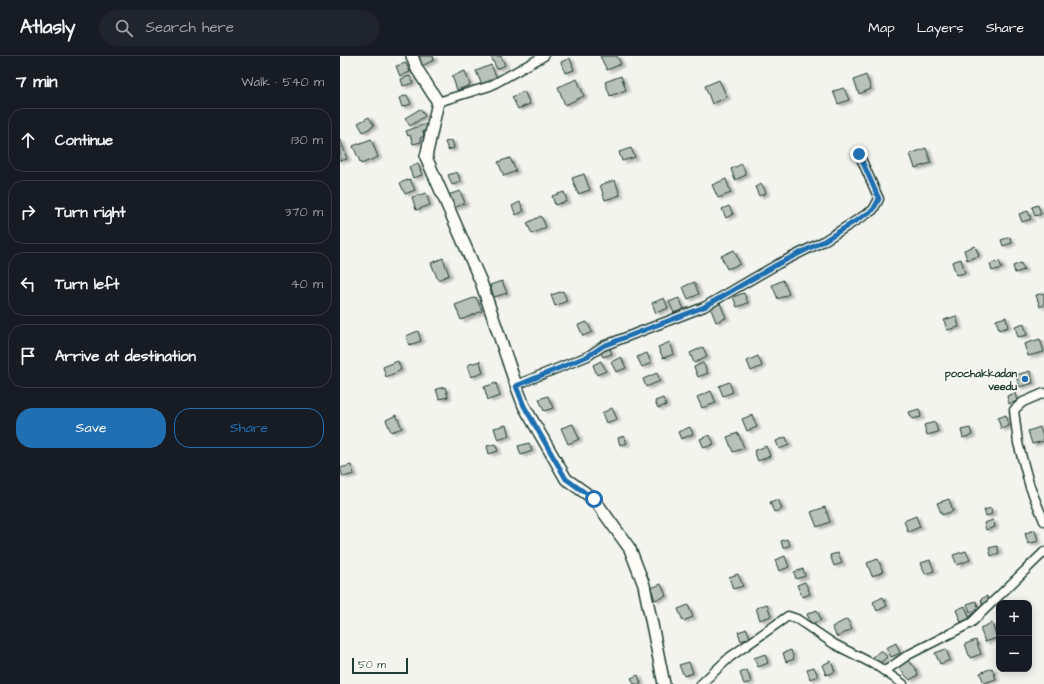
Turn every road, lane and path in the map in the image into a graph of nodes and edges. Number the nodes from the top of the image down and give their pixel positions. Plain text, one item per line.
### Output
1 (412, 56) edge
2 (544, 56) edge
3 (438, 102) junction
4 (859, 154) dead end
5 (516, 386) junction
6 (1044, 393) edge
7 (1044, 521) edge
8 (1044, 552) edge
9 (885, 671) junction
10 (664, 684) edge
11 (701, 684) edge
12 (903, 684) edge

1 - 3 street
2 - 3 street
3 - 5 street
4 - 5 street
5 - 10 street
6 - 7 street
8 - 9 street
9 - 11 street
9 - 12 street

